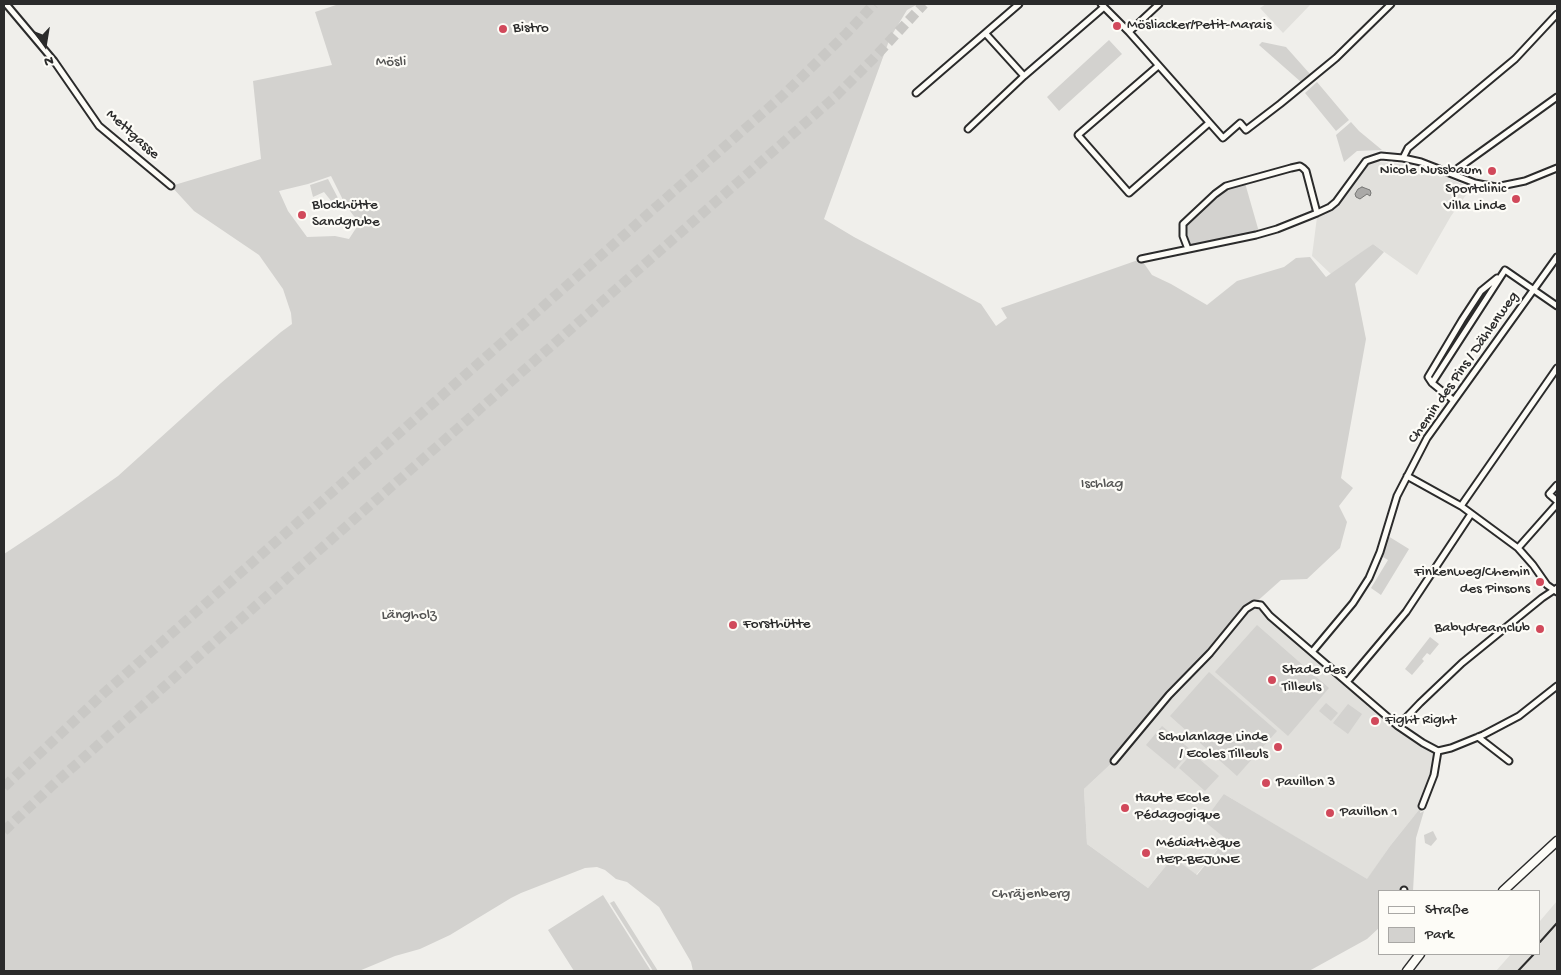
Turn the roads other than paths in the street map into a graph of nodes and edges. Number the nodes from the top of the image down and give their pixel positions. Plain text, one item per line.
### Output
1 (6, 4) edge
2 (1019, 4) edge
3 (1159, 4) edge
4 (1391, 4) edge
5 (1102, 5) edge
6 (1557, 14) edge
7 (1128, 32) junction
8 (986, 34) junction
9 (1158, 66) junction
10 (1024, 76) junction
11 (916, 94) dead end
12 (1557, 97) edge
13 (1209, 123) junction
14 (968, 129) dead end
15 (1403, 158) junction
16 (1557, 168) edge
17 (1455, 174) junction
18 (171, 186) dead end
19 (1317, 213) junction
20 (1188, 249) junction
21 (1557, 257) edge
22 (1141, 260) dead end
23 (1534, 290) junction
24 (1557, 306) edge
25 (1557, 368) edge
26 (1453, 400) junction
27 (1407, 476) junction
28 (1557, 485) edge
29 (1557, 503) edge
30 (1461, 506) junction
31 (1471, 514) junction
32 (1518, 548) junction
33 (1556, 590) edge
34 (1312, 652) junction
35 (1347, 682) junction
36 (1557, 686) edge
37 (1398, 726) junction
38 (1478, 737) junction
39 (1438, 751) junction
40 (1509, 760) dead end
41 (1114, 761) dead end
42 (1422, 806) dead end
43 (1557, 841) edge
44 (1504, 890) edge
45 (1419, 955) edge
46 (1407, 971) edge

1 - 18 street, Mettgasse
2 - 8 street
3 - 7 street
4 - 13 street
5 - 7 street
5 - 10 street
6 - 15 street
7 - 9 street
8 - 10 street
8 - 11 street
9 - 13 street
9 - 13 street
10 - 14 street
12 - 17 street
15 - 17 street
15 - 19 street
16 - 17 street
19 - 20 street
19 - 20 street
20 - 22 street
21 - 23 street, Chemin des Pins / Dählenweg
23 - 24 street
23 - 26 street, Chemin des Pins / Dählenweg
23 - 26 street
25 - 30 street
26 - 27 street, Chemin des Pins / Dählenweg
27 - 30 street
27 - 34 street, Chemin des Pins / Dählenweg
28 - 29 street
29 - 32 street
30 - 31 street
31 - 32 street
31 - 35 street
32 - 33 street
33 - 37 street
34 - 35 street
34 - 41 street
35 - 37 street
36 - 38 street
37 - 39 street
38 - 39 street
38 - 40 street
39 - 42 street
43 - 44 main road
45 - 46 main road

